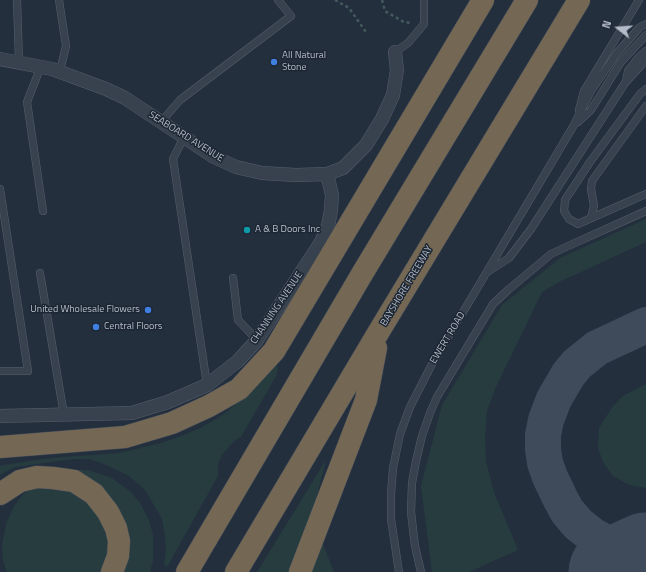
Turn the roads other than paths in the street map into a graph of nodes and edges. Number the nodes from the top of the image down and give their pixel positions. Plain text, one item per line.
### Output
1 (17, 0) edge
2 (59, 0) edge
3 (278, 0) edge
4 (424, 0) edge
5 (484, 0) edge
6 (527, 0) edge
7 (579, 0) edge
8 (639, 0) edge
9 (646, 24) edge
10 (646, 35) edge
11 (646, 51) edge
12 (394, 52) joint
13 (0, 59) edge
14 (646, 60) edge
15 (19, 62) junction
16 (41, 66) junction
17 (60, 71) junction
18 (626, 83) junction
19 (646, 89) edge
20 (646, 106) edge
21 (161, 122) junction
22 (574, 125) junction
23 (184, 137) junction
24 (327, 174) junction
25 (0, 189) edge
26 (646, 194) edge
27 (43, 211) dead end
28 (646, 211) edge
29 (591, 218) junction
30 (488, 272) junction
31 (40, 273) dead end
32 (233, 278) dead end
33 (378, 333) junction
34 (257, 340) junction
35 (0, 371) edge
36 (207, 385) junction
37 (64, 415) junction
38 (0, 416) edge
39 (0, 447) edge
40 (0, 494) edge
41 (274, 508) junction
42 (112, 572) edge
43 (187, 572) edge
44 (236, 572) edge
45 (246, 572) edge
46 (300, 572) edge
47 (399, 572) edge
48 (421, 572) edge

1 - 15 lane
2 - 17 lane
3 - 21 lane
4 - 12 lane
5 - 39 highway
6 - 43 highway
7 - 33 highway, BAYSHORE FREEWAY
8 - 22 lane, EWERT ROAD
9 - 22 lane, EWERT ROAD
10 - 22 lane, EWERT ROAD
11 - 18 lane
12 - 24 street, SEABOARD AVENUE
13 - 15 street, SEABOARD AVENUE
14 - 18 lane
15 - 16 street, SEABOARD AVENUE
16 - 17 street, SEABOARD AVENUE
16 - 27 lane
17 - 21 street, SEABOARD AVENUE
18 - 30 lane
19 - 29 lane
20 - 29 lane
21 - 23 street, SEABOARD AVENUE
22 - 30 lane, EWERT ROAD
23 - 24 street, SEABOARD AVENUE
23 - 36 lane
24 - 34 street, CHANNING AVENUE
25 - 35 lane
26 - 29 lane
28 - 48 lane
30 - 47 lane, EWERT ROAD
31 - 37 lane
32 - 34 lane
33 - 41 highway, BAYSHORE FREEWAY
33 - 46 highway
34 - 36 street, CHANNING AVENUE
36 - 37 street, CHANNING AVENUE
37 - 38 street, CHANNING AVENUE
40 - 42 highway
41 - 44 highway, BAYSHORE FREEWAY
41 - 45 highway

